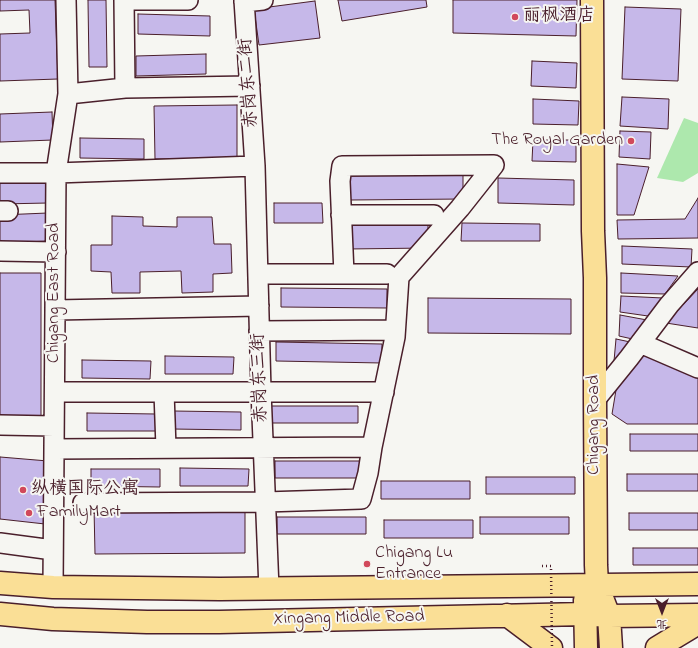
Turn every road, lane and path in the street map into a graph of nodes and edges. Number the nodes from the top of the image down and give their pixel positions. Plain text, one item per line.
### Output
1 (66, 0) edge
2 (124, 0) edge
3 (127, 0) edge
4 (188, 0) edge
5 (263, 0) edge
6 (592, 0) edge
7 (244, 1) edge
8 (250, 86) junction
9 (125, 88) junction
10 (68, 94) junction
11 (255, 166) junction
12 (0, 172) edge
13 (56, 173) junction
14 (341, 215) junction
15 (434, 215) dead end
16 (593, 231) junction
17 (0, 251) edge
18 (56, 252) junction
19 (698, 272) edge
20 (258, 274) junction
21 (344, 274) junction
22 (387, 274) dead end
23 (259, 306) junction
24 (55, 310) junction
25 (395, 330) junction
26 (259, 331) junction
27 (640, 343) junction
28 (698, 368) edge
29 (261, 391) junction
30 (55, 392) junction
31 (164, 392) junction
32 (384, 392) junction
33 (595, 400) junction
34 (0, 425) edge
35 (54, 426) junction
36 (263, 447) junction
37 (372, 447) junction
38 (166, 448) junction
39 (54, 449) junction
40 (265, 502) junction
41 (83, 503) dead end
42 (0, 543) edge
43 (54, 550) junction
44 (542, 566) dead end
45 (0, 583) edge
46 (698, 584) edge
47 (591, 585) junction
48 (53, 587) junction
49 (269, 589) junction
50 (0, 614) edge
51 (585, 614) junction
52 (698, 615) edge
53 (507, 616) junction
54 (609, 616) junction
55 (53, 619) junction
56 (698, 623) edge
57 (552, 648) edge
58 (586, 648) edge
59 (611, 648) edge
60 (657, 648) edge

1 - 10 street, Chigang East Road
2 - 9 street
3 - 4 street
5 - 7 street
6 - 16 main road, Chigang Road
7 - 8 street, 赤岗东二街
8 - 9 street
8 - 11 street, 赤岗东二街
9 - 10 street
10 - 13 street, Chigang East Road
11 - 13 street
11 - 20 street, 赤岗东三街
12 - 13 street
13 - 18 street, Chigang East Road
14 - 15 street
14 - 21 street
14 - 25 street
16 - 33 main road, Chigang Road
16 - 47 main road, Chigang Road
17 - 18 street
18 - 24 street, Chigang East Road
19 - 27 street
20 - 21 street
20 - 23 street, 赤岗东三街
21 - 22 street
23 - 24 street
23 - 26 street, 赤岗东三街
24 - 30 street, Chigang East Road
25 - 26 street
25 - 32 street
26 - 29 street, 赤岗东三街
27 - 28 street
27 - 33 street
29 - 31 street
29 - 32 street
29 - 36 street, 赤岗东三街
30 - 31 street
30 - 35 street, Chigang East Road
31 - 38 street
32 - 37 street
33 - 47 main road, Chigang Road
34 - 35 street
35 - 39 street, Chigang East Road
36 - 37 street
36 - 38 street
36 - 40 street, 赤岗东三街
37 - 40 street
38 - 39 street
39 - 43 street, Chigang East Road
40 - 41 street
40 - 49 street, 赤岗东三街
42 - 43 street
43 - 48 street, Chigang East Road
44 - 57 path, bridge
45 - 48 main road, Xingang Middle Road
46 - 47 main road, Xingang Middle Road
47 - 49 main road, Xingang Middle Road
47 - 51 main road, Chigang Road
47 - 54 main road, Chigang Road
48 - 49 main road, Xingang Middle Road
48 - 55 main road
50 - 55 main road, Xingang Middle Road
51 - 53 main road, Xingang Middle Road
51 - 54 main road, Xingang Middle Road
51 - 58 main road, Chigang Road
52 - 54 main road, Xingang Middle Road
53 - 55 main road, Xingang Middle Road
53 - 57 main road
54 - 59 main road, Chigang Road
56 - 60 main road

